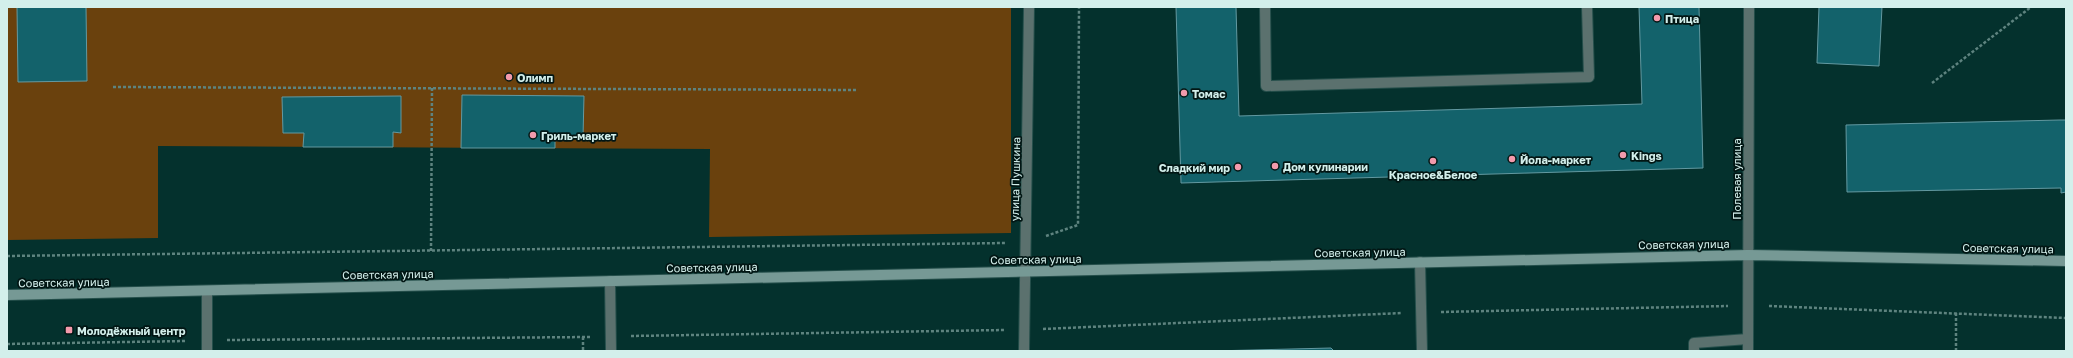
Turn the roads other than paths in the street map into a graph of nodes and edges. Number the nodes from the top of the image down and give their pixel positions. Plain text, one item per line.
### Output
1 (1029, 7) edge
2 (1265, 7) edge
3 (1587, 7) edge
4 (1749, 7) edge
5 (1748, 255) junction
6 (2066, 261) edge
7 (1420, 262) junction
8 (1026, 272) junction
9 (610, 281) junction
10 (207, 291) junction
11 (7, 295) edge
12 (1748, 339) junction
13 (207, 351) edge
14 (611, 351) edge
15 (1024, 351) edge
16 (1422, 351) edge
17 (1694, 351) edge
18 (1748, 351) edge

1 - 8 street, улица Пушкина
2 - 3 street
4 - 5 street, Полевая улица
5 - 6 main road, Советская улица
5 - 7 main road, Советская улица
5 - 12 street, Полевая улица
7 - 8 main road, Советская улица
7 - 16 street
8 - 9 main road, Советская улица
8 - 15 street, улица Пушкина
9 - 10 main road, Советская улица
9 - 14 street
10 - 11 main road, Советская улица
10 - 13 street
12 - 17 street
12 - 18 street, Полевая улица

